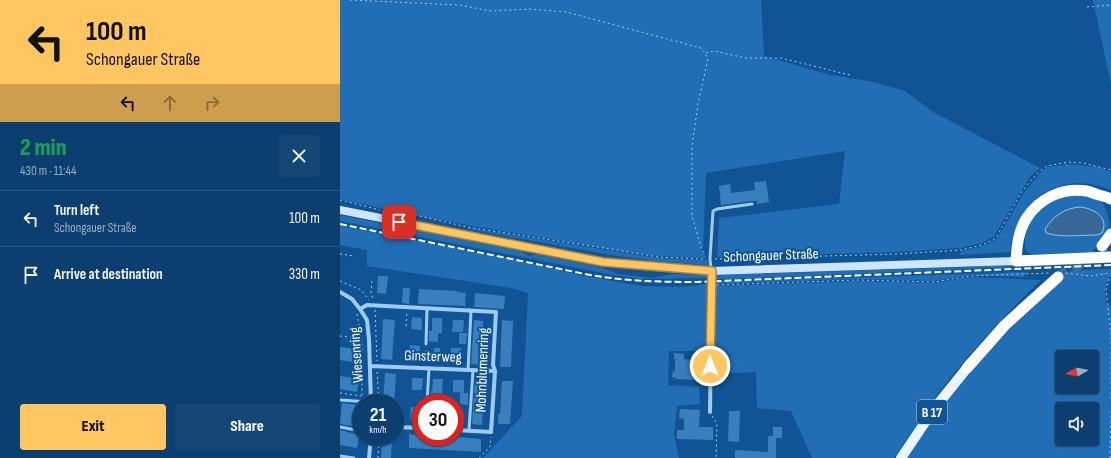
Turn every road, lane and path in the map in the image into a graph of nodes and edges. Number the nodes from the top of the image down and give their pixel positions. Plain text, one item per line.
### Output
1 (350, 0) edge
2 (1111, 5) edge
3 (1087, 7) dead end
4 (705, 53) junction
5 (850, 75) dead end
6 (1111, 170) edge
7 (1098, 195) junction
8 (1111, 199) edge
9 (340, 200) edge
10 (752, 204) dead end
11 (1111, 207) edge
12 (340, 210) edge
13 (1111, 234) edge
14 (1106, 246) tunnel mouth
15 (340, 254) edge
16 (354, 256) dead end
17 (1111, 257) edge
18 (710, 259) junction
19 (1016, 261) junction
20 (712, 271) junction
21 (1057, 274) junction
22 (1111, 274) edge
23 (372, 281) dead end
24 (712, 285) junction
25 (340, 292) edge
26 (375, 306) junction
27 (407, 307) junction
28 (360, 309) junction
29 (427, 309) junction
30 (471, 311) junction
31 (356, 312) dead end
32 (406, 326) dead end
33 (340, 336) edge
34 (1111, 336) edge
35 (361, 338) junction
36 (369, 339) junction
37 (426, 344) joint
38 (370, 366) junction
39 (427, 368) junction
40 (967, 368) joint
41 (470, 370) junction
42 (495, 371) junction
43 (340, 392) edge
44 (372, 394) edge
45 (427, 394) edge
46 (340, 400) edge
47 (1111, 400) edge
48 (352, 401) edge
49 (1111, 411) edge
50 (710, 412) joint
51 (340, 427) edge
52 (352, 429) edge
53 (464, 430) edge
54 (469, 430) junction
55 (491, 432) junction
56 (370, 446) edge
57 (379, 446) edge
58 (340, 456) edge
59 (354, 458) edge
60 (369, 458) edge
61 (378, 458) edge
62 (479, 458) edge
63 (716, 458) edge
64 (900, 458) edge
65 (1110, 458) edge

1 - 4 path
2 - 3 path
4 - 5 path
4 - 18 path
6 - 18 path
7 - 8 highway
7 - 11 highway
7 - 19 highway
9 - 18 path
10 - 18 lane
12 - 20 main road, Schongauer Straße
13 - 14 highway
15 - 16 path
17 - 19 highway
18 - 20 lane
19 - 20 main road, Schongauer Straße
20 - 24 street
21 - 22 path
21 - 24 path
21 - 40 highway, B 17
22 - 34 path
23 - 26 path
24 - 50 street
25 - 28 street, Wiesenring
26 - 27 street, Mohnblumenring
26 - 28 street, Mohnblumenring
27 - 29 street, Mohnblumenring
27 - 32 path
28 - 36 street, Wiesenring
29 - 30 street, Mohnblumenring
29 - 37 lane
30 - 41 lane
30 - 42 street, Mohnblumenring
31 - 35 path
33 - 35 path
34 - 47 path
35 - 36 path
35 - 43 path
36 - 38 street, Wiesenring
37 - 39 path
38 - 39 street, Ginsterweg
38 - 44 street, Wiesenring
39 - 41 street, Ginsterweg
39 - 45 lane
40 - 64 main road, B 17
41 - 42 street, Ginsterweg
41 - 54 lane
42 - 55 street, Mohnblumenring
46 - 48 lane
49 - 65 path
50 - 63 path
51 - 52 lane
53 - 54 street, Mohnblumenring
54 - 55 street, Mohnblumenring
55 - 62 path
56 - 60 street
57 - 61 path
58 - 59 lane

